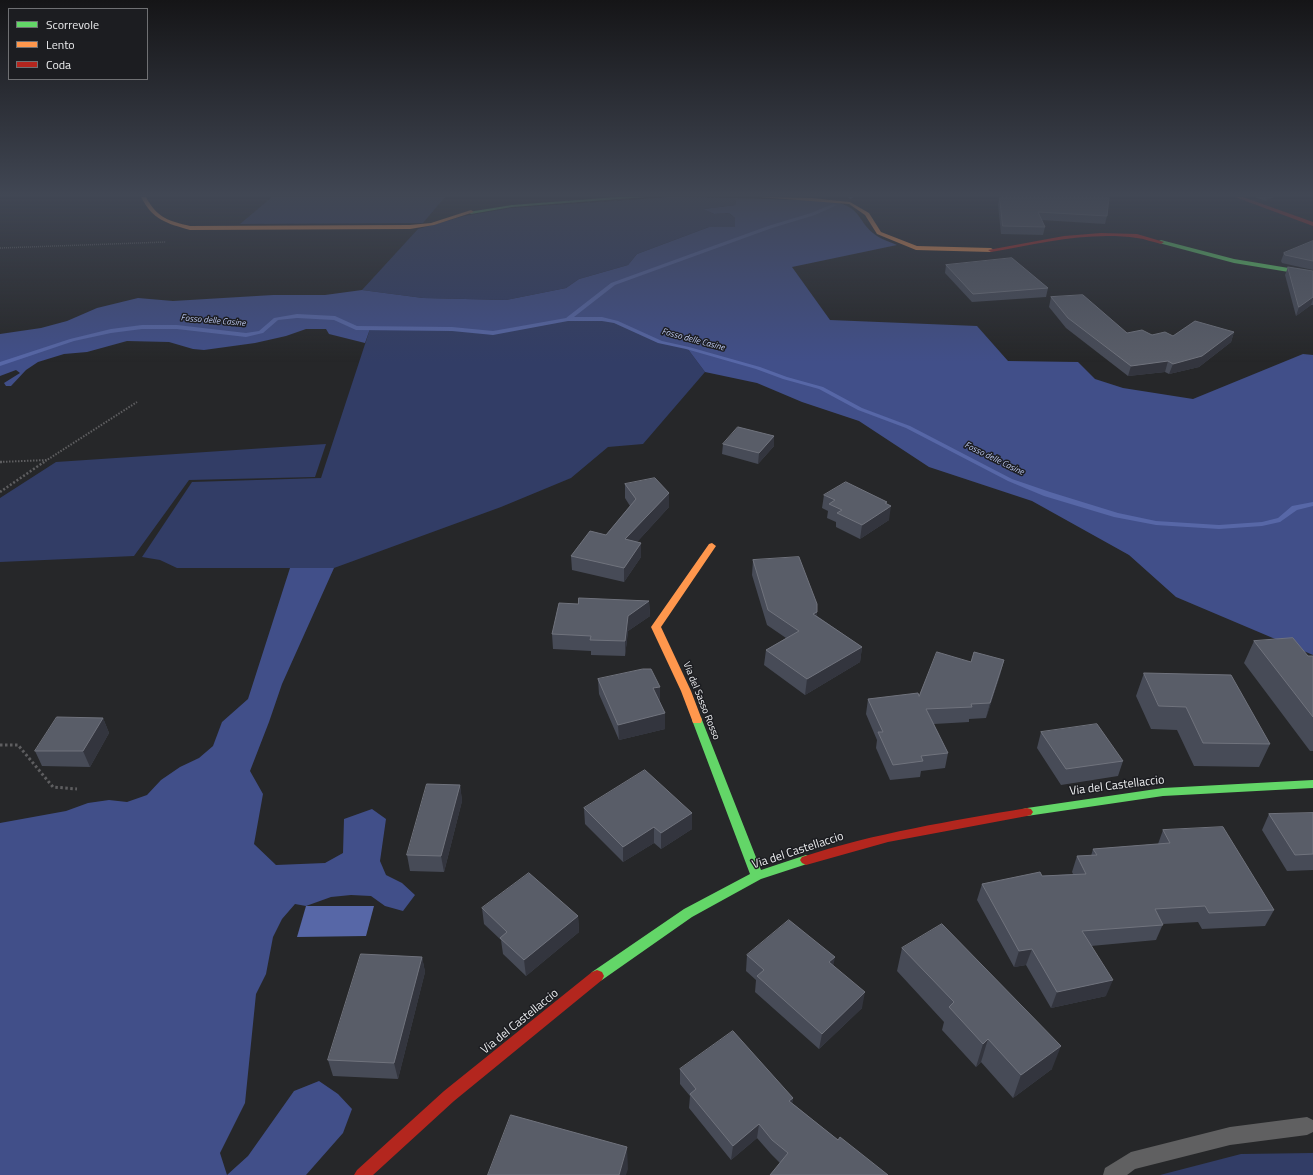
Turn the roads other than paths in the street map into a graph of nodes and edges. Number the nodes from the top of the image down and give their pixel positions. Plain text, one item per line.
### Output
1 (1199, 252) edge
2 (1313, 274) edge
3 (712, 546) dead end
4 (1313, 784) edge
5 (757, 876) junction
6 (1307, 1126) dead end
7 (362, 1175) edge
8 (1112, 1175) edge

1 - 2 street
3 - 5 street, Via del Sasso Rosso
4 - 5 street, Via del Castellaccio
5 - 7 street, Via del Castellaccio
6 - 8 lane

